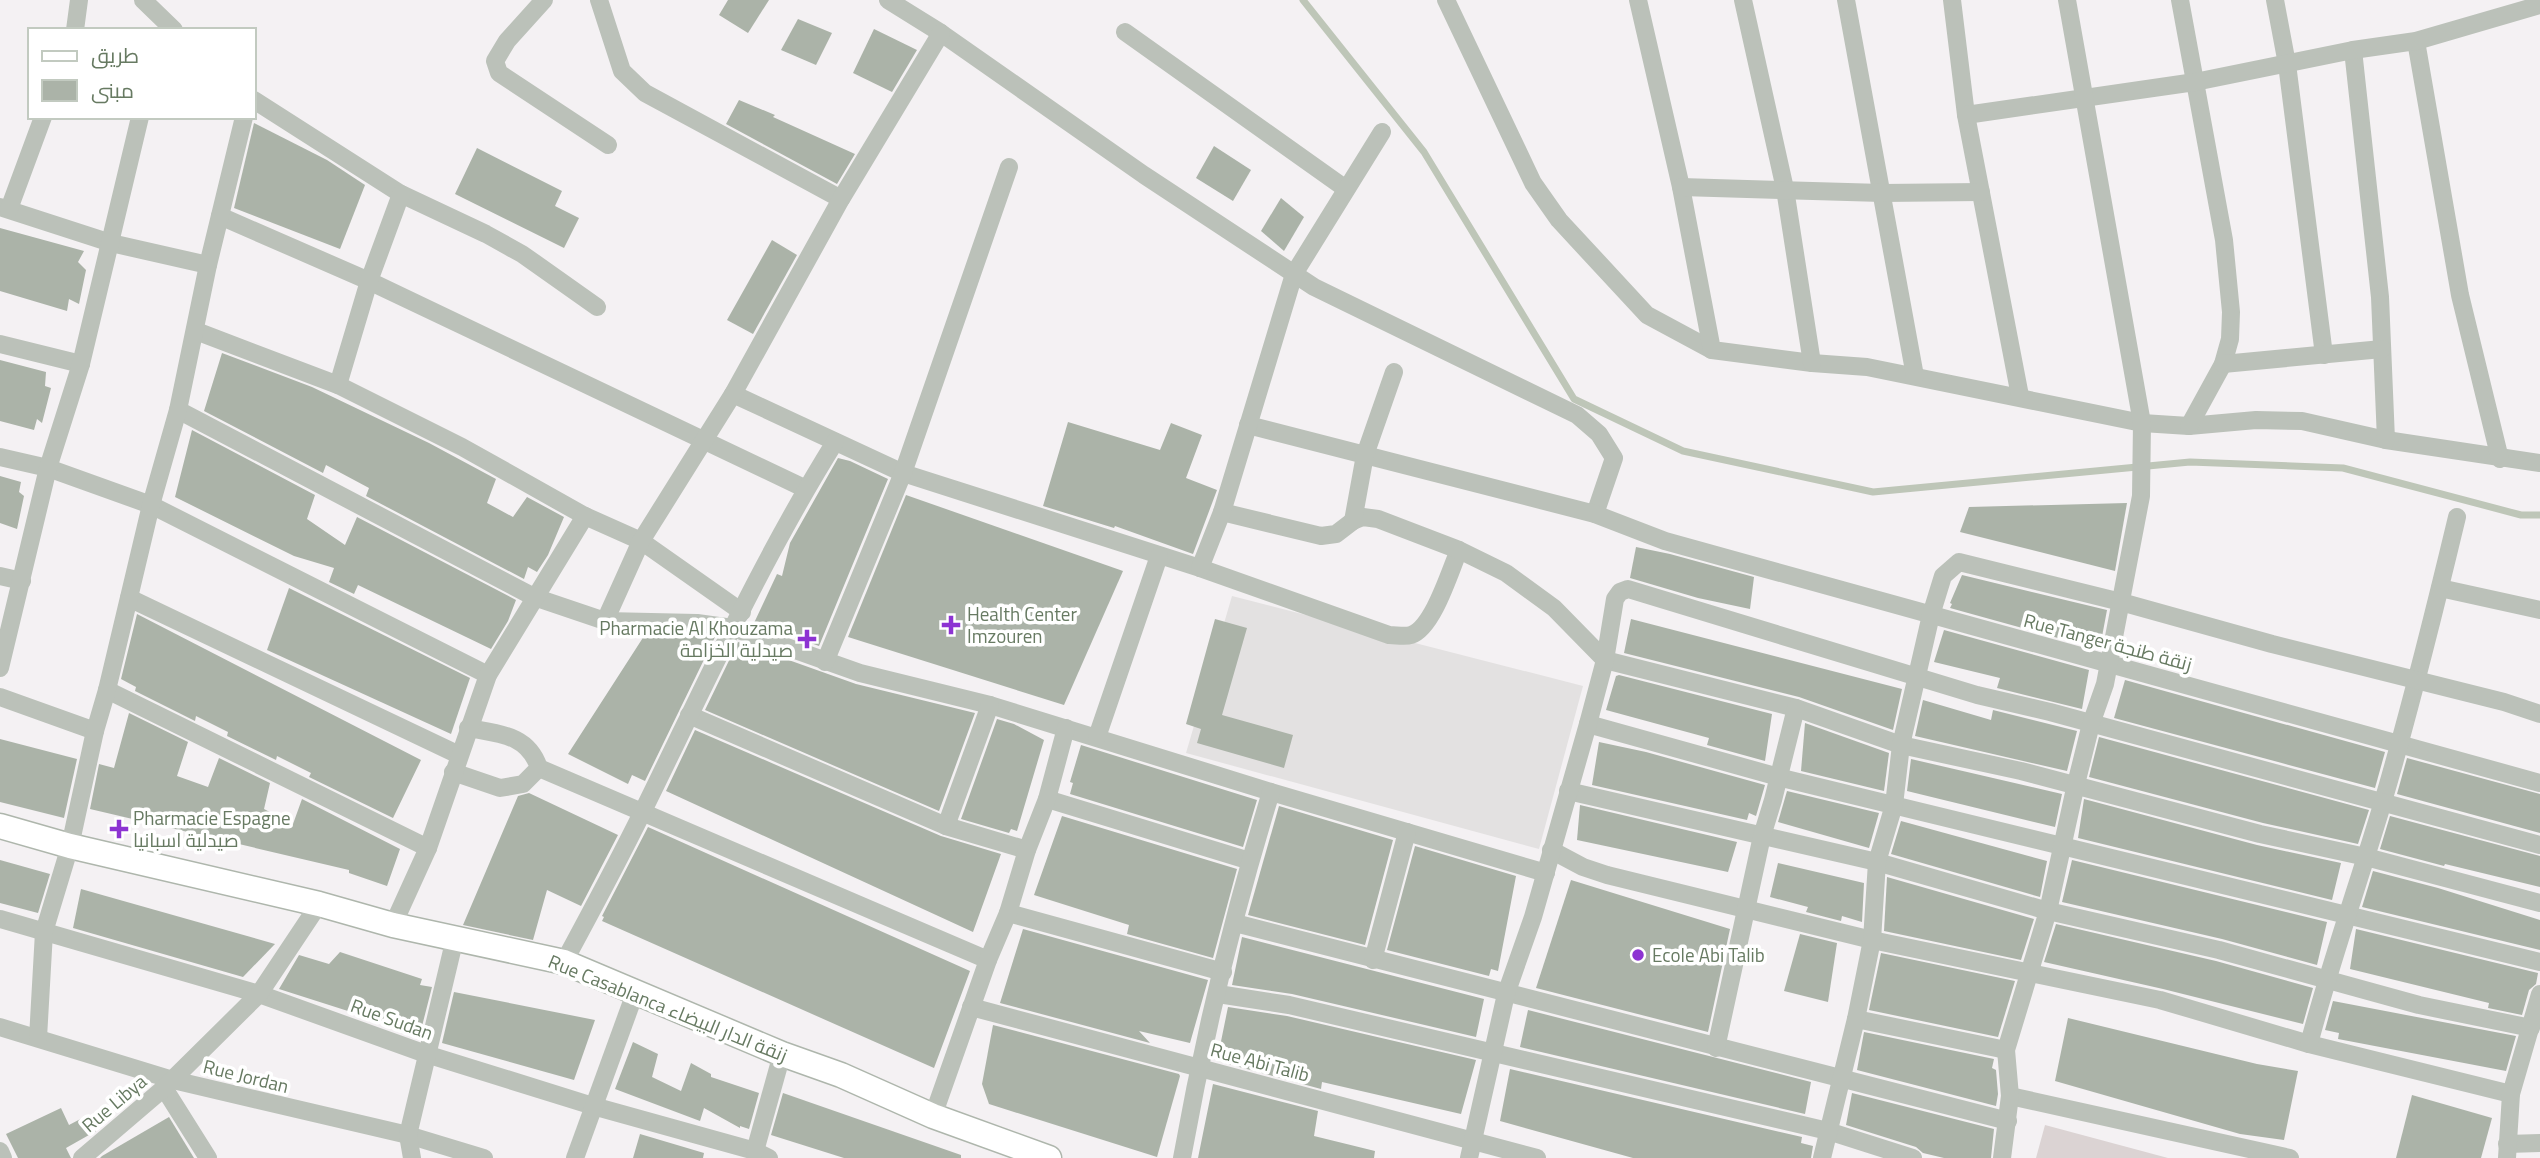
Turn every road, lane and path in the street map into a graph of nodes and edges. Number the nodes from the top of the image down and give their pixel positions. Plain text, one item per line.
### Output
1 (79, 0) edge
2 (143, 0) edge
3 (544, 0) edge
4 (599, 0) edge
5 (888, 0) edge
6 (1637, 0) edge
7 (1744, 0) edge
8 (1846, 0) edge
9 (1952, 0) edge
10 (2067, 0) edge
11 (2180, 0) edge
12 (2275, 0) edge
13 (1451, 5) edge
14 (2540, 5) edge
15 (75, 28) edge
16 (174, 28) edge
17 (1125, 32) dead end
18 (941, 33) junction
19 (2416, 41) junction
20 (2353, 50) junction
21 (2287, 64) junction
22 (2195, 82) junction
23 (2084, 98) junction
24 (256, 101) edge
25 (1966, 115) junction
26 (42, 119) edge
27 (140, 119) edge
28 (244, 119) edge
29 (1382, 132) dead end
30 (608, 145) dead end
31 (1009, 167) dead end
32 (1681, 187) junction
33 (1346, 189) junction
34 (1785, 189) junction
35 (1981, 192) junction
36 (1882, 193) junction
37 (401, 194) junction
38 (841, 200) junction
39 (3, 206) edge
40 (220, 216) junction
41 (111, 243) junction
42 (208, 265) junction
43 (1294, 274) junction
44 (369, 281) junction
45 (597, 307) dead end
46 (196, 331) junction
47 (0, 344) edge
48 (2382, 349) junction
49 (1712, 350) junction
50 (2325, 355) junction
51 (1812, 363) junction
52 (81, 364) junction
53 (2222, 364) junction
54 (1394, 372) dead end
55 (1915, 376) junction
56 (338, 385) junction
57 (733, 394) junction
58 (2020, 396) junction
59 (178, 410) junction
60 (2142, 423) junction
61 (1248, 425) junction
62 (2189, 426) junction
63 (2386, 440) junction
64 (705, 441) junction
65 (835, 442) junction
66 (1365, 455) junction
67 (0, 457) edge
68 (2500, 459) junction
69 (2540, 463) edge
70 (48, 468) junction
71 (903, 473) junction
72 (806, 489) junction
73 (151, 505) junction
74 (1222, 512) junction
75 (1595, 514) junction
76 (585, 516) junction
77 (2457, 517) dead end
78 (1353, 521) junction
79 (641, 541) junction
80 (1459, 550) junction
81 (1159, 556) junction
82 (1200, 568) junction
83 (0, 576) edge
84 (22, 581) junction
85 (2440, 587) junction
86 (129, 597) junction
87 (534, 597) junction
88 (2121, 602) junction
89 (2540, 610) edge
90 (1931, 615) junction
91 (737, 620) junction
92 (605, 621) junction
93 (1605, 660) junction
94 (825, 662) junction
95 (2109, 665) junction
96 (0, 668) edge
97 (488, 675) junction
98 (1918, 677) junction
99 (2415, 679) junction
100 (107, 690) junction
101 (0, 697) edge
102 (990, 705) junction
103 (1796, 708) junction
104 (2540, 714) edge
105 (689, 715) junction
106 (1588, 724) junction
107 (2091, 724) junction
108 (468, 728) junction
109 (1066, 728) junction
110 (95, 732) junction
111 (1097, 737) junction
112 (2399, 743) junction
113 (1901, 745) junction
114 (456, 763) junction
115 (539, 768) junction
116 (1778, 777) junction
117 (2540, 783) edge
118 (2076, 784) junction
119 (1568, 791) junction
120 (1271, 792) junction
121 (1047, 799) junction
122 (2382, 804) junction
123 (1894, 805) junction
124 (642, 813) junction
125 (0, 826) edge
126 (946, 826) junction
127 (1407, 832) junction
128 (1762, 836) junction
129 (2540, 845) edge
130 (71, 846) junction
131 (2063, 847) junction
132 (428, 848) junction
133 (1027, 850) junction
134 (1551, 850) junction
135 (2366, 857) junction
136 (1250, 861) junction
137 (1877, 862) junction
138 (1546, 873) junction
139 (2540, 902) edge
140 (319, 904) junction
141 (1746, 909) junction
142 (2048, 911) junction
143 (1008, 913) junction
144 (2348, 915) junction
145 (0, 919) edge
146 (1235, 923) junction
147 (393, 925) junction
148 (44, 932) junction
149 (456, 938) junction
150 (1872, 940) junction
151 (988, 960) junction
152 (1373, 960) junction
153 (564, 962) junction
154 (2540, 962) edge
155 (2029, 971) junction
156 (1223, 972) junction
157 (2326, 979) junction
158 (259, 993) junction
159 (635, 993) junction
160 (1218, 994) junction
161 (1506, 994) junction
162 (2540, 994) edge
163 (971, 1007) junction
164 (1856, 1019) junction
165 (0, 1027) edge
166 (2531, 1028) junction
167 (38, 1038) junction
168 (2309, 1044) junction
169 (1716, 1048) junction
170 (2006, 1050) junction
171 (1492, 1052) junction
172 (2532, 1053) edge
173 (426, 1054) junction
174 (782, 1054) junction
175 (1198, 1067) junction
176 (1840, 1079) junction
177 (169, 1084) junction
178 (2511, 1094) junction
179 (2010, 1096) junction
180 (593, 1106) junction
181 (933, 1116) junction
182 (2008, 1121) junction
183 (1828, 1131) junction
184 (408, 1135) junction
185 (2540, 1143) edge
186 (1471, 1150) edge
187 (0, 1151) edge
188 (2507, 1151) edge
189 (762, 1155) edge
190 (1038, 1157) edge
191 (3, 1158) edge
192 (82, 1158) edge
193 (208, 1158) edge
194 (412, 1158) edge
195 (484, 1158) edge
196 (575, 1158) edge
197 (1182, 1158) edge
198 (1537, 1158) edge
199 (1822, 1158) edge
200 (1913, 1158) edge
201 (2002, 1158) edge
202 (2290, 1158) edge

1 - 15 street
2 - 16 street
3 - 30 street
4 - 38 street
5 - 18 street
6 - 32 street
7 - 34 street
8 - 36 street
9 - 25 street
10 - 23 street
11 - 22 street
12 - 21 street
13 - 49 street
14 - 19 street
17 - 33 street
18 - 38 street
18 - 43 street
19 - 20 street
19 - 68 street
20 - 21 street
20 - 48 street
21 - 22 street
21 - 50 street
22 - 23 street
22 - 53 street
23 - 25 street
23 - 60 street
24 - 37 street
25 - 35 street
26 - 39 street
27 - 41 street
28 - 40 street
29 - 33 street
31 - 71 street
32 - 34 street
32 - 49 street
33 - 43 street
34 - 36 street
34 - 51 street
35 - 36 street
35 - 58 street
36 - 55 street
37 - 44 street
37 - 45 street
38 - 57 street
39 - 41 street
40 - 42 street
40 - 44 street
41 - 42 street
41 - 52 street
42 - 46 street
43 - 61 street
43 - 75 street
44 - 56 street
44 - 64 street
46 - 56 street
46 - 59 street
47 - 52 street
48 - 50 street
48 - 63 street
49 - 51 street
50 - 53 street
51 - 55 street
52 - 70 street
53 - 62 street
54 - 66 street
55 - 58 street
56 - 76 street
57 - 64 street
57 - 65 street
58 - 60 street
59 - 73 street
59 - 87 street
60 - 62 street
60 - 88 street
61 - 66 street, Rue Tanger زنقة طنجة
61 - 74 street
62 - 63 street
63 - 68 street
64 - 72 street
64 - 79 street
65 - 71 street
65 - 72 street
66 - 75 street, Rue Tanger زنقة طنجة
66 - 78 street
67 - 70 street
68 - 69 street
70 - 73 street
70 - 84 street
71 - 81 street
71 - 94 street
72 - 91 street
73 - 86 street
73 - 97 street
74 - 78 street
74 - 82 street
75 - 90 street, Rue Tanger زنقة طنجة
76 - 79 street
76 - 87 street
77 - 85 street
78 - 80 street
79 - 91 street
79 - 92 street
80 - 82 street
80 - 93 street
81 - 82 street
81 - 111 street
83 - 84 street
84 - 96 street
85 - 89 street
85 - 99 street
86 - 100 street
86 - 114 street
87 - 92 street
87 - 97 street
88 - 90 street
88 - 95 street
88 - 99 street
90 - 95 street, Rue Tanger زنقة طنجة
90 - 98 street
91 - 92 street
91 - 94 street
91 - 105 street
93 - 98 street
93 - 103 street
93 - 106 street
94 - 102 street
95 - 107 street
95 - 112 street, Rue Tanger زنقة طنجة
97 - 108 street
98 - 107 street
98 - 113 street
99 - 104 street
99 - 112 street
100 - 110 street
100 - 132 street
101 - 110 street
102 - 109 street
102 - 126 street
103 - 113 street
103 - 116 street
105 - 124 street
105 - 126 street
106 - 116 street
106 - 119 street
107 - 118 street
107 - 122 street
108 - 114 street
108 - 115 street
109 - 111 street
109 - 121 street
110 - 130 street
111 - 120 street
112 - 117 street, Rue Tanger زنقة طنجة
112 - 122 street
113 - 118 street
113 - 123 street
114 - 115 street
114 - 132 street
115 - 124 street
116 - 123 street
116 - 128 street
118 - 131 street
118 - 135 street
119 - 128 street
119 - 134 street
120 - 127 street
120 - 136 street
121 - 133 street
121 - 136 street
122 - 129 street
122 - 135 street
123 - 131 street
123 - 137 street
124 - 151 street
124 - 153 street
125 - 130 main road, Rue Casablanca زنقة الدار البيضاء
126 - 133 street
127 - 138 street
127 - 152 street
128 - 137 street
128 - 141 street
130 - 140 main road, Rue Casablanca زنقة الدار البيضاء
130 - 148 street
131 - 142 street
131 - 144 street
132 - 147 street
133 - 143 street
134 - 138 street
134 - 141 street
135 - 139 street
135 - 144 street
136 - 146 street
137 - 142 street
137 - 150 street
138 - 161 street
140 - 147 main road, Rue Casablanca زنقة الدار البيضاء
140 - 158 street, Rue Libya
141 - 150 street
141 - 169 street
142 - 155 street
142 - 157 street
143 - 151 street
143 - 156 street
144 - 154 street
144 - 157 street
145 - 148 street, Rue Sudan
146 - 152 street
146 - 156 street
147 - 149 main road, Rue Casablanca زنقة الدار البيضاء
148 - 158 street, Rue Sudan
148 - 167 street
149 - 153 main road, Rue Casablanca زنقة الدار البيضاء
149 - 173 street
150 - 155 street
150 - 164 street
151 - 163 street
152 - 161 street
153 - 159 main road, Rue Casablanca زنقة الدار البيضاء
155 - 168 street
155 - 170 street
156 - 160 street
157 - 166 street
157 - 168 street
158 - 173 street, Rue Sudan
158 - 177 street, Rue Libya
159 - 174 main road, Rue Casablanca زنقة الدار البيضاء
159 - 180 street
160 - 171 street
160 - 175 street
161 - 169 street
161 - 171 street
162 - 166 street
163 - 175 street, Rue Abi Talib
163 - 181 street
164 - 170 street
164 - 176 street
165 - 167 street, Rue Jordan
166 - 172 street
167 - 177 street, Rue Jordan
168 - 178 street
169 - 176 street
170 - 179 street
171 - 183 street
171 - 186 street
172 - 178 street
173 - 180 street, Rue Sudan
173 - 184 street
174 - 181 main road, Rue Casablanca زنقة الدار البيضاء
174 - 189 street
175 - 186 street, Rue Abi Talib
175 - 197 street
176 - 182 street
176 - 183 street
177 - 184 street, Rue Jordan
177 - 192 street, Rue Libya
177 - 193 street
178 - 188 street
179 - 182 street
179 - 202 street
180 - 189 street, Rue Sudan
180 - 196 street
181 - 190 main road, Rue Casablanca زنقة الدار البيضاء
182 - 201 street
183 - 199 street
183 - 200 street
184 - 194 street
184 - 195 street, Rue Jordan
185 - 188 street
186 - 198 street, Rue Abi Talib
187 - 191 street

